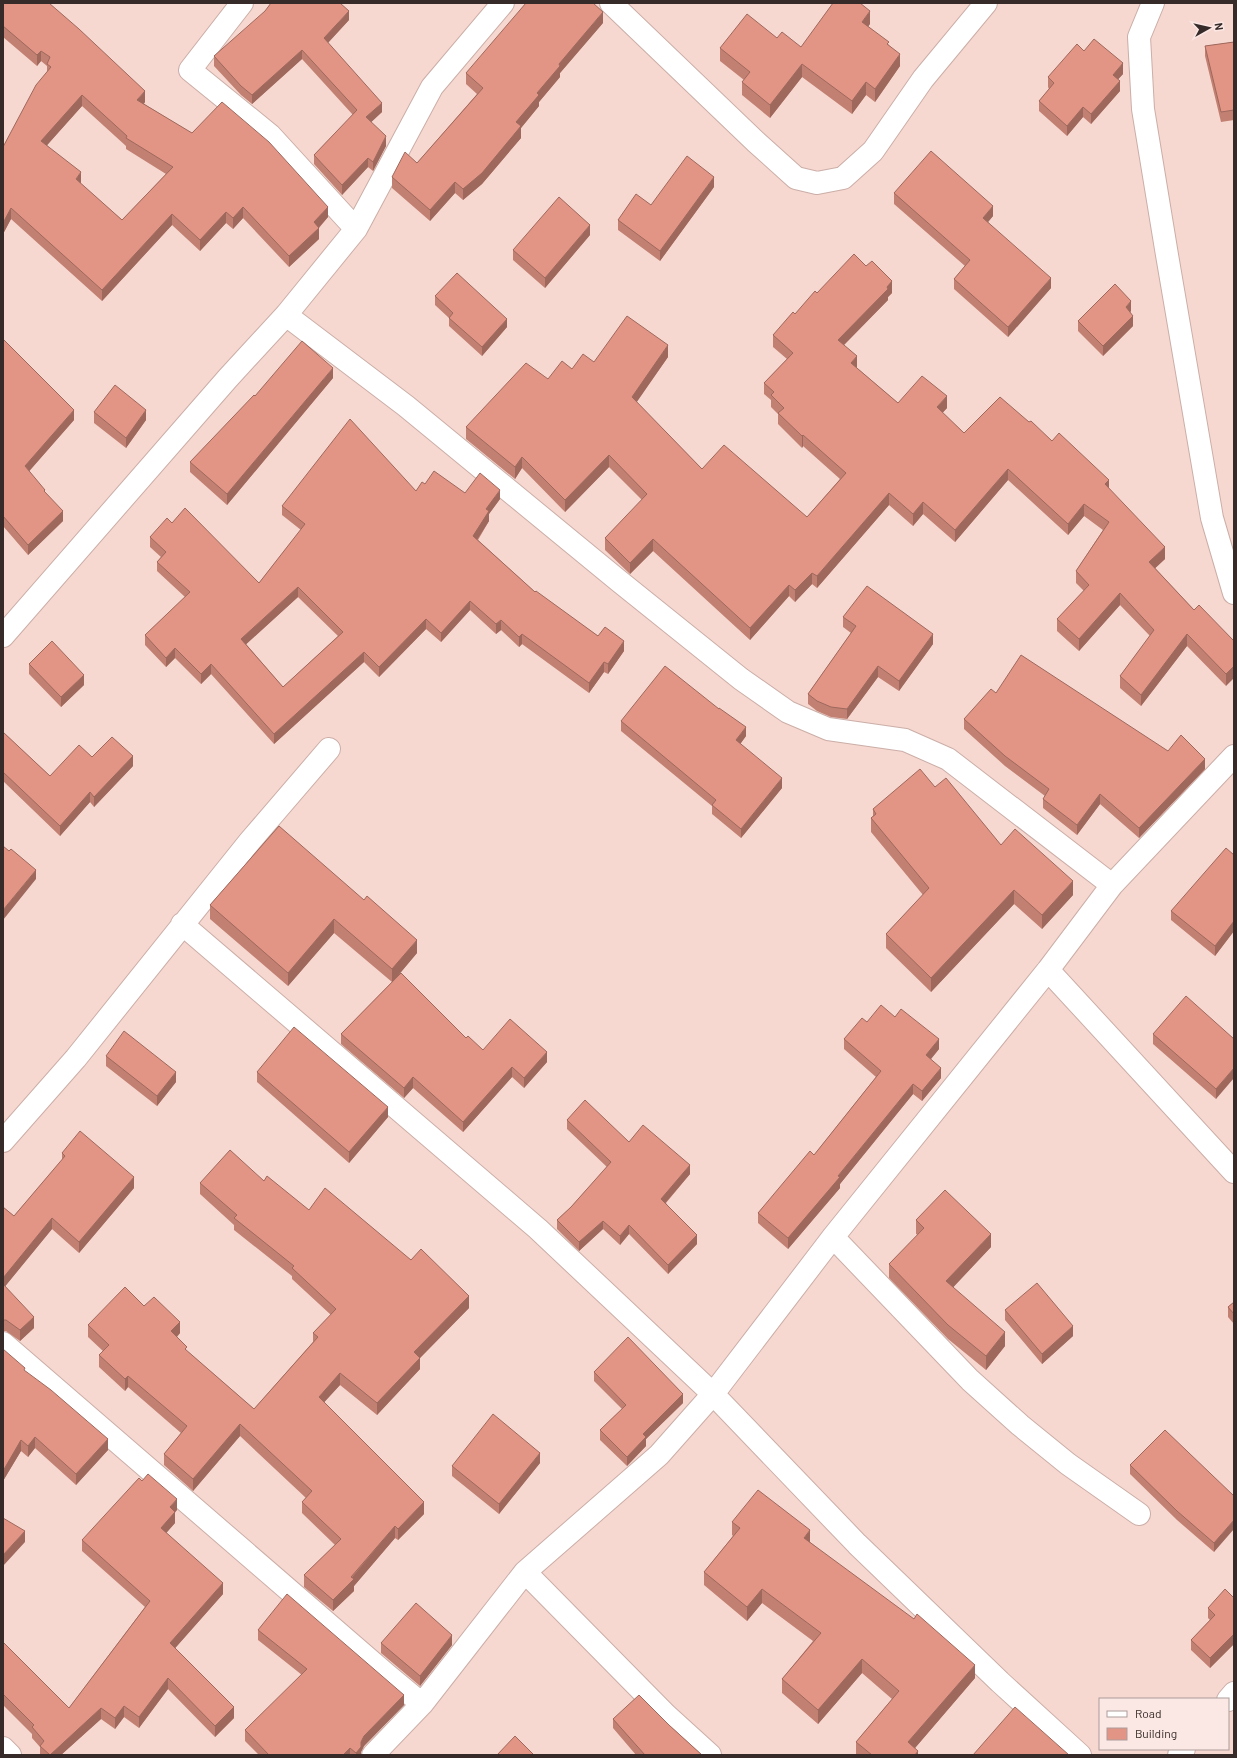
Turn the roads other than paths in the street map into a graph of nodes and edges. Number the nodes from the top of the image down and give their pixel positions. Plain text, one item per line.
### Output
1 (242, 3) edge
2 (502, 3) edge
3 (611, 3) edge
4 (986, 3) edge
5 (1153, 3) edge
6 (356, 229) junction
7 (286, 315) junction
8 (1234, 593) edge
9 (3, 636) edge
10 (329, 749) dead end
11 (1234, 756) edge
12 (1112, 885) junction
13 (182, 924) junction
14 (1048, 970) junction
15 (3, 1141) edge
16 (1234, 1172) edge
17 (833, 1237) junction
18 (3, 1343) edge
19 (713, 1394) junction
20 (1139, 1514) dead end
21 (525, 1572) junction
22 (422, 1704) junction
23 (3, 1748) edge
24 (10, 1755) edge
25 (373, 1755) edge
26 (710, 1755) edge
27 (1080, 1755) edge

1 - 6 street
2 - 6 street
3 - 4 street
5 - 8 street
6 - 7 street
7 - 9 street
7 - 12 street
10 - 13 street
11 - 12 street
12 - 14 street
13 - 15 street
13 - 19 street
14 - 16 street
14 - 17 street
17 - 19 street
17 - 20 street
18 - 22 street
19 - 21 street
19 - 27 street
21 - 22 street
21 - 26 street
22 - 25 street
23 - 24 street

